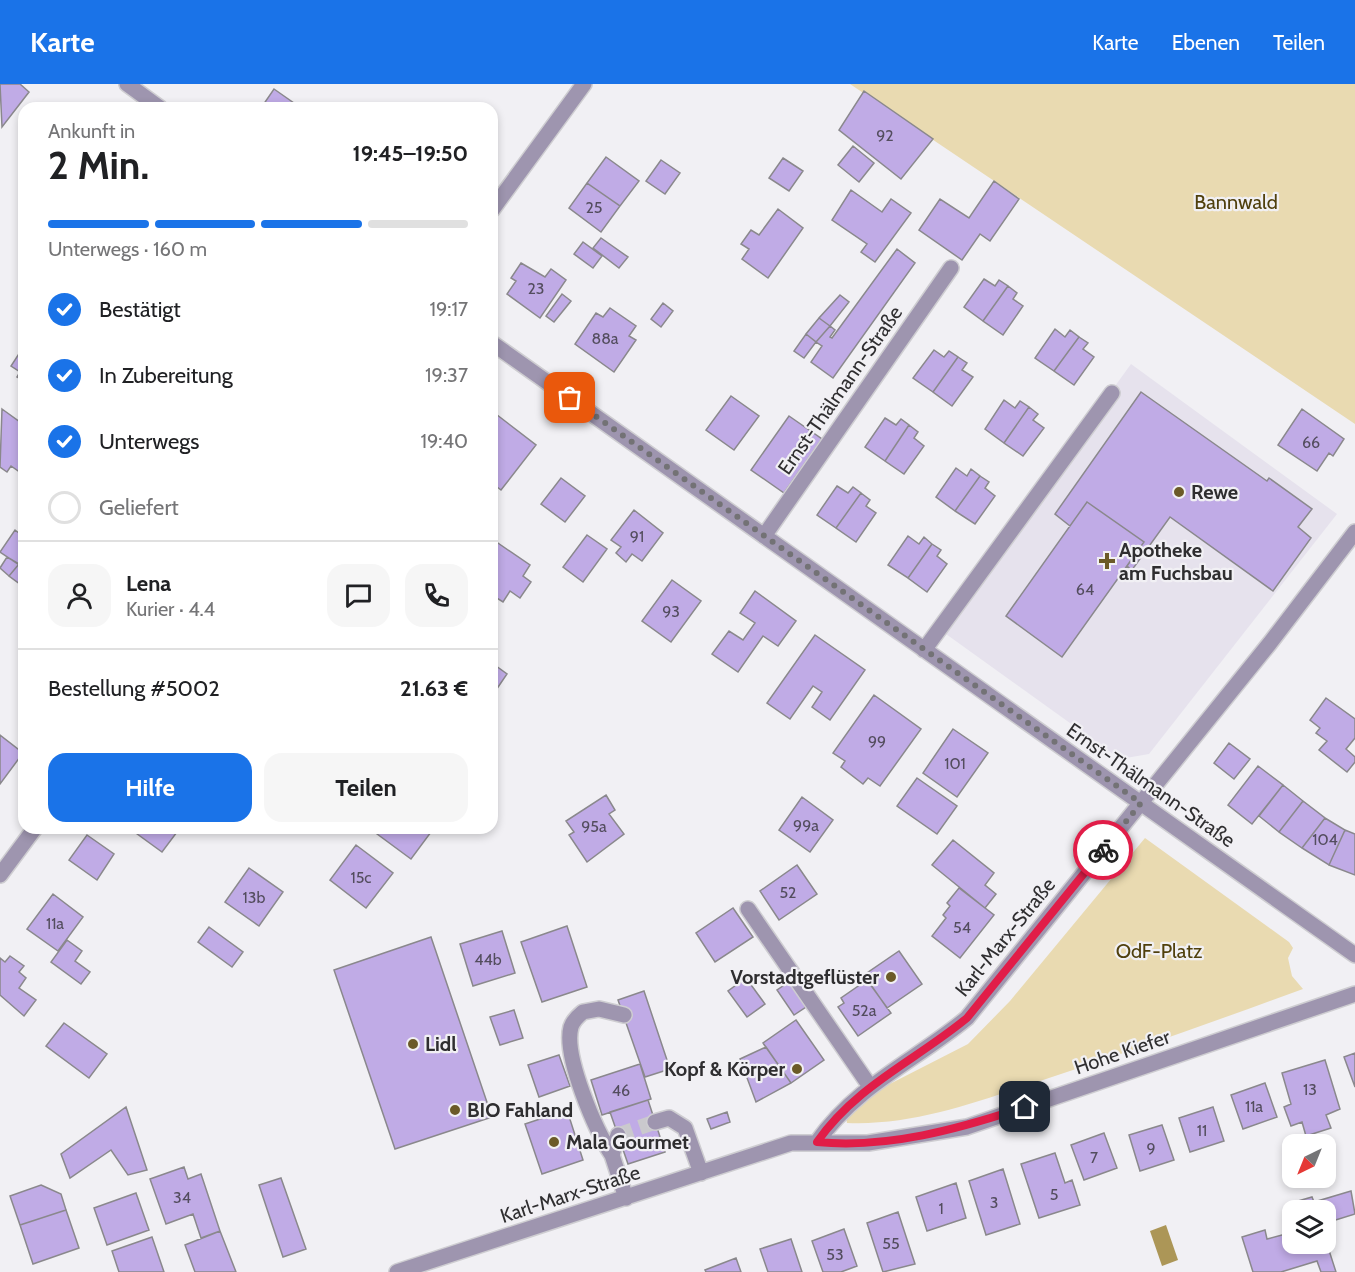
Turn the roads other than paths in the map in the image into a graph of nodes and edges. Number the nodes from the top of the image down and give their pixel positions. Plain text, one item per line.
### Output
1 (127, 84) edge
2 (584, 84) edge
3 (152, 102) edge
4 (498, 202) edge
5 (951, 268) dead end
6 (498, 347) edge
7 (1112, 393) dead end
8 (1355, 532) edge
9 (764, 536) junction
10 (924, 650) junction
11 (1141, 803) junction
12 (31, 834) edge
13 (0, 875) edge
14 (748, 909) dead end
15 (1355, 955) edge
16 (1355, 994) edge
17 (624, 1015) dead end
18 (869, 1085) junction
19 (655, 1122) tunnel mouth
20 (618, 1136) dead end
21 (817, 1142) junction
22 (791, 1143) joint
23 (612, 1155) junction
24 (701, 1173) junction
25 (626, 1198) junction
26 (397, 1272) edge

1 - 3 street
2 - 4 street
5 - 9 street, Ernst-Thälmann-Straße
6 - 9 street, Ernst-Thälmann-Straße
7 - 10 street
8 - 11 street, Karl-Marx-Straße
9 - 10 street, Ernst-Thälmann-Straße
10 - 11 street, Ernst-Thälmann-Straße
11 - 15 street, Ernst-Thälmann-Straße
11 - 18 street, Karl-Marx-Straße
12 - 13 street
14 - 18 street
16 - 21 street, Hohe Kiefer
17 - 23 street
18 - 21 street, Karl-Marx-Straße
19 - 24 street
20 - 23 street
21 - 22 street, Hohe Kiefer
22 - 24 street, Karl-Marx-Straße
23 - 25 street
24 - 25 street, Karl-Marx-Straße
25 - 26 street, Karl-Marx-Straße

